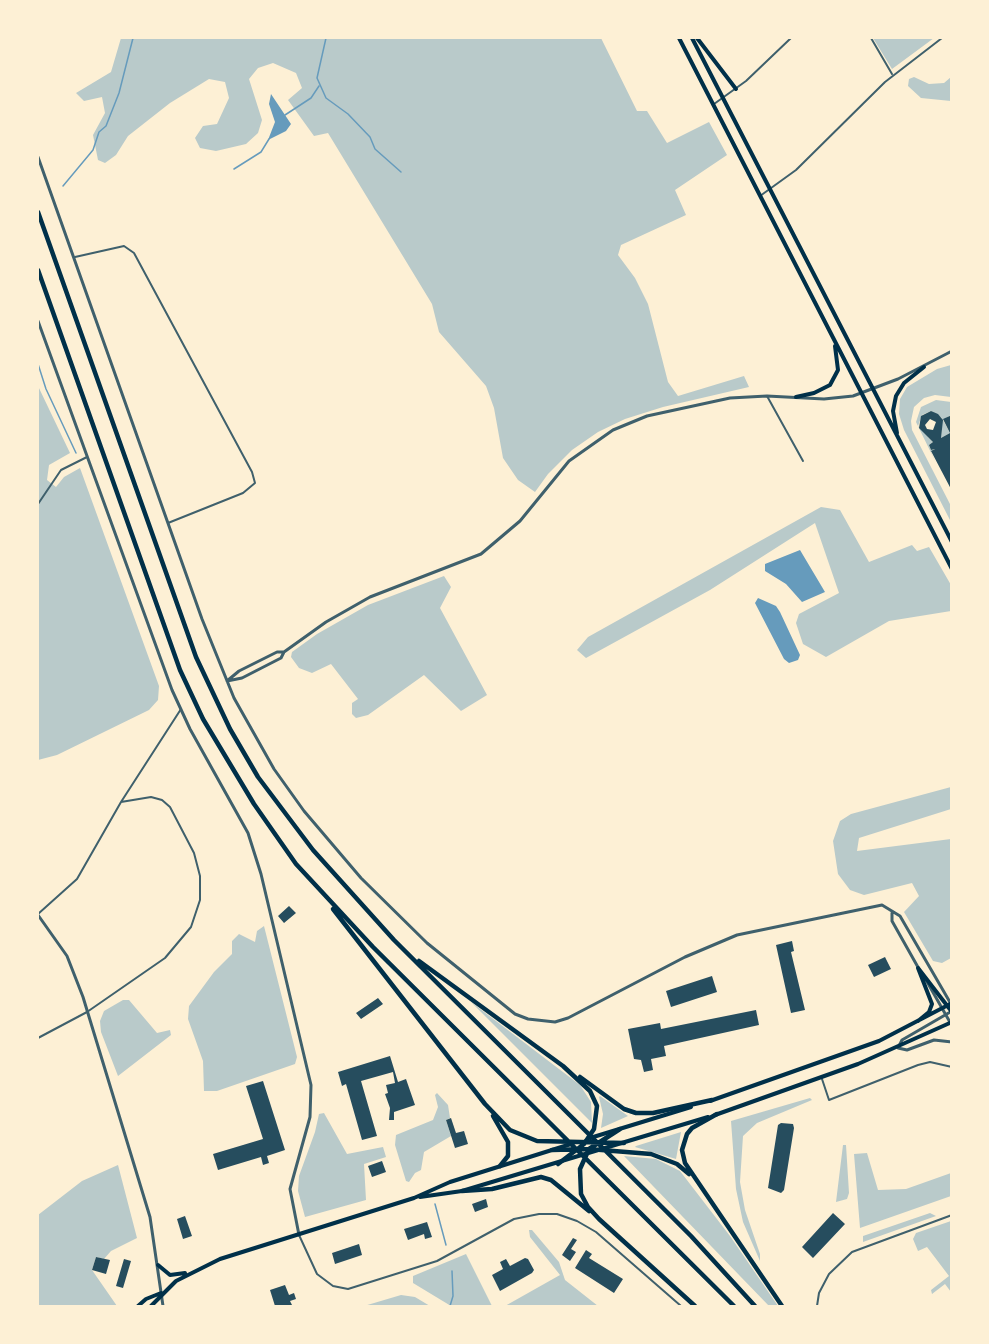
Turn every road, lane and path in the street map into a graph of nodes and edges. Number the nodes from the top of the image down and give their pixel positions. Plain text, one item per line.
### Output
1 (679, 38) edge
2 (692, 38) edge
3 (697, 38) edge
4 (791, 38) edge
5 (871, 38) edge
6 (942, 38) edge
7 (893, 74) junction
8 (735, 89) junction
9 (724, 99) junction
10 (713, 104) junction
11 (38, 157) edge
12 (771, 190) junction
13 (760, 196) junction
14 (38, 212) edge
15 (73, 257) junction
16 (38, 270) edge
17 (38, 321) edge
18 (831, 334) junction
19 (951, 351) edge
20 (924, 367) junction
21 (873, 389) junction
22 (861, 394) junction
23 (767, 396) junction
24 (796, 397) junction
25 (900, 442) junction
26 (87, 457) junction
27 (803, 461) dead end
28 (38, 504) edge
29 (168, 523) junction
30 (951, 542) edge
31 (951, 568) edge
32 (284, 652) junction
33 (226, 681) junction
34 (181, 709) junction
35 (121, 802) junction
36 (317, 887) junction
37 (892, 913) junction
38 (38, 915) edge
39 (406, 951) junction
40 (918, 968) junction
41 (950, 1010) edge
42 (87, 1012) junction
43 (917, 1023) junction
44 (951, 1023) edge
45 (38, 1038) edge
46 (951, 1042) edge
47 (898, 1048) junction
48 (563, 1066) junction
49 (951, 1067) edge
50 (821, 1078) junction
51 (711, 1100) junction
52 (485, 1104) junction
53 (717, 1114) junction
54 (620, 1129) junction
55 (586, 1142) junction
56 (624, 1143) junction
57 (572, 1144) junction
58 (597, 1144) junction
59 (577, 1149) junction
60 (589, 1149) junction
61 (552, 1150) junction
62 (604, 1150) junction
63 (585, 1155) junction
64 (558, 1164) junction
65 (500, 1166) junction
66 (693, 1178) junction
67 (462, 1191) junction
68 (417, 1198) junction
69 (951, 1215) edge
70 (600, 1219) junction
71 (299, 1234) junction
72 (158, 1265) junction
73 (192, 1272) junction
74 (162, 1293) junction
75 (138, 1306) edge
76 (151, 1306) edge
77 (163, 1306) edge
78 (681, 1306) edge
79 (695, 1306) edge
80 (734, 1306) edge
81 (755, 1306) edge
82 (782, 1306) edge
83 (817, 1306) edge

1 - 10 main road
2 - 9 main road
3 - 8 main road
4 - 8 street
5 - 7 street
6 - 7 street
7 - 12 street
8 - 9 street
9 - 10 street
9 - 12 main road
10 - 13 main road
11 - 15 street
12 - 13 street
12 - 21 main road
13 - 18 main road
14 - 39 highway
15 - 29 street
15 - 29 street
16 - 36 highway
17 - 26 street
18 - 22 main road
18 - 24 main road
19 - 20 street
20 - 21 street
20 - 25 main road
21 - 22 street
21 - 25 main road
22 - 24 street
22 - 31 main road
23 - 24 street
23 - 27 street
23 - 32 street
25 - 30 main road
26 - 28 street
26 - 34 street
29 - 33 street
32 - 33 street
32 - 33 street
33 - 37 street
34 - 35 street
34 - 71 street
35 - 38 street
35 - 42 street
36 - 52 highway
36 - 80 highway
37 - 40 street
37 - 41 street
38 - 42 street
39 - 48 highway
39 - 81 highway
40 - 41 main road
40 - 43 main road
41 - 43 main road
41 - 44 street
41 - 47 street
42 - 45 street
42 - 72 street
43 - 51 main road
44 - 47 main road
46 - 47 street
47 - 50 main road
48 - 51 highway
48 - 55 highway
49 - 50 street
50 - 53 main road
51 - 54 main road
52 - 57 highway
52 - 65 highway
53 - 56 main road
53 - 66 highway
54 - 55 main road
54 - 58 highway
55 - 57 highway
55 - 58 highway
55 - 59 highway
56 - 58 highway
56 - 62 main road
57 - 61 main road
58 - 60 highway
59 - 60 highway
59 - 61 highway
59 - 64 highway
60 - 62 highway
60 - 63 highway
61 - 65 main road
62 - 63 main road
62 - 66 highway
63 - 64 main road
63 - 70 highway
64 - 67 main road
65 - 68 main road
66 - 82 highway
67 - 68 main road
67 - 70 highway
68 - 71 main road
69 - 83 street
70 - 79 highway
71 - 73 main road
71 - 78 street
72 - 73 main road
72 - 74 street
73 - 74 main road
74 - 75 main road
74 - 76 main road
74 - 77 street

